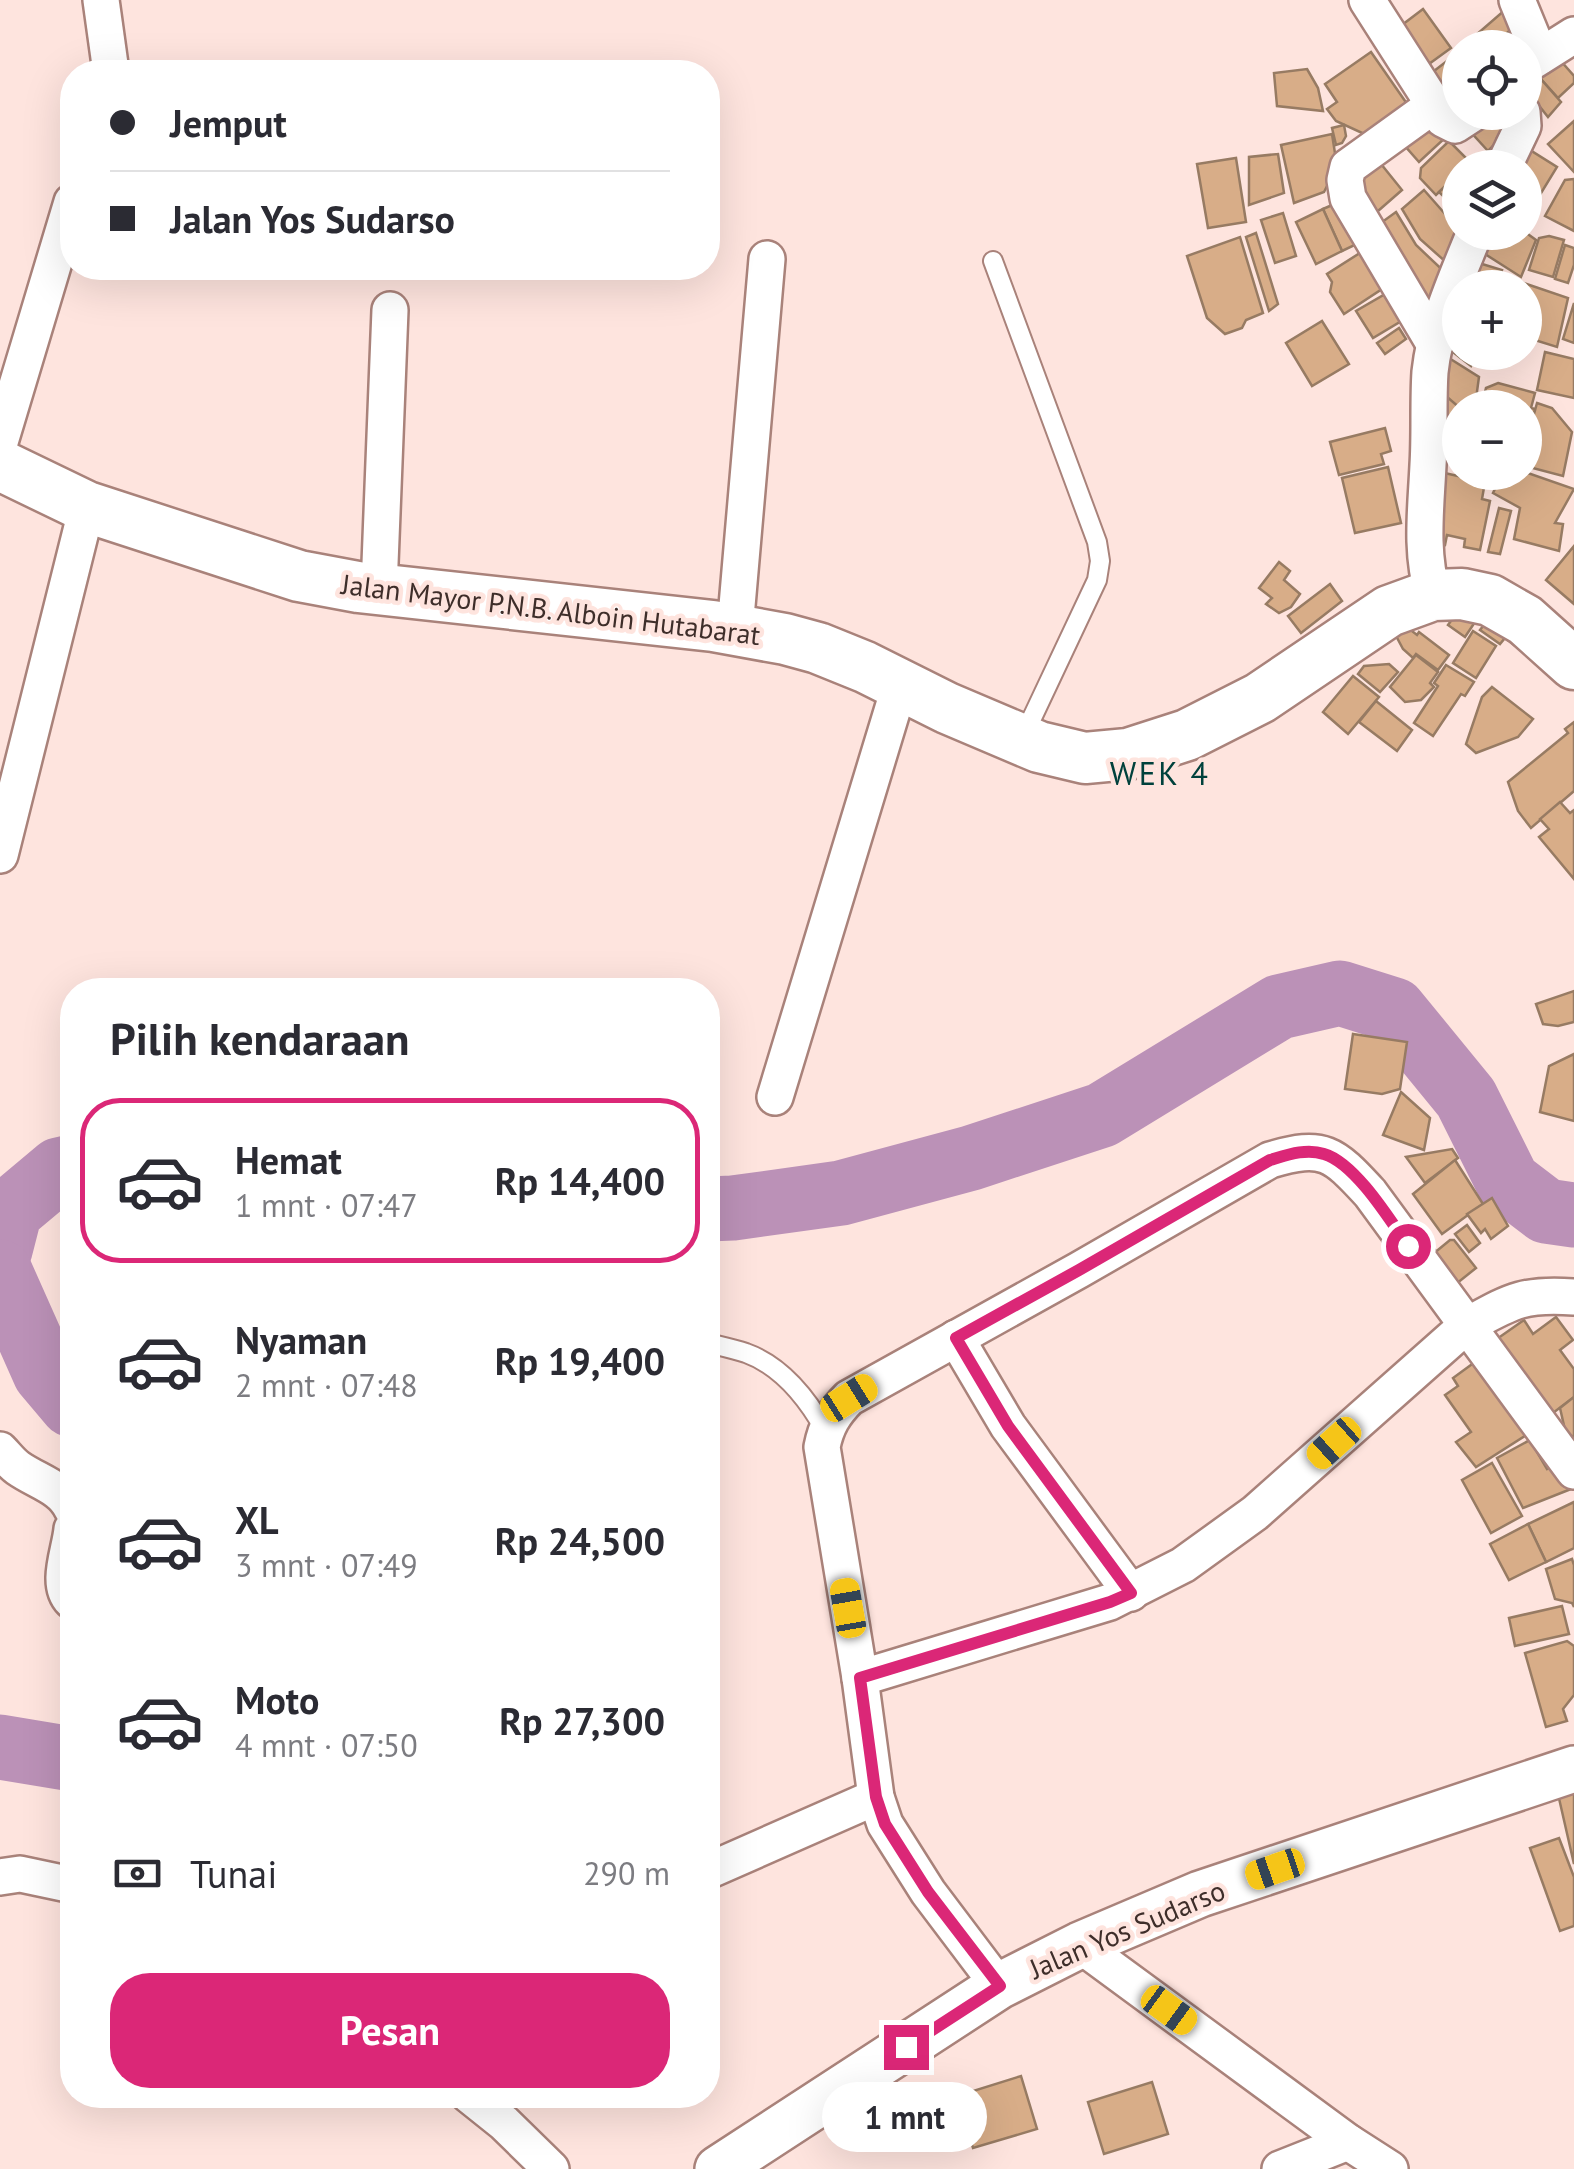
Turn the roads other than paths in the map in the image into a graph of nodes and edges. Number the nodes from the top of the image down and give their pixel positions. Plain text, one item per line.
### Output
1 (101, 0) edge
2 (1367, 0) edge
3 (1518, 0) edge
4 (1554, 52) edge
5 (109, 60) edge
6 (1434, 105) junction
7 (1442, 117) edge
8 (60, 242) edge
9 (1468, 250) edge
10 (766, 259) dead end
11 (992, 261) dead end
12 (390, 310) dead end
13 (1435, 344) junction
14 (0, 442) edge
15 (0, 464) edge
16 (86, 507) junction
17 (379, 589) junction
18 (1433, 594) junction
19 (735, 629) junction
20 (1568, 648) edge
21 (900, 685) junction
22 (1022, 740) junction
23 (0, 855) edge
24 (774, 1097) dead end
25 (1574, 1297) edge
26 (1466, 1326) junction
27 (956, 1338) junction
28 (720, 1346) edge
29 (825, 1430) junction
30 (0, 1450) edge
31 (1574, 1471) edge
32 (60, 1491) edge
33 (1131, 1593) junction
34 (860, 1678) junction
35 (1574, 1768) edge
36 (876, 1797) junction
37 (720, 1865) edge
38 (0, 1878) edge
39 (60, 1882) edge
40 (1080, 1945) junction
41 (1000, 1986) junction
42 (486, 2108) edge
43 (1348, 2142) junction
44 (551, 2169) edge
45 (718, 2169) edge
46 (1280, 2169) edge
47 (1390, 2169) edge

1 - 5 street
2 - 6 street
3 - 4 street
6 - 7 street
6 - 13 street
8 - 14 street
9 - 13 street
10 - 19 street
11 - 22 lane
12 - 17 street
13 - 18 street
15 - 16 main road, Jalan Mayor P.N.B. Alboin Hutabarat
16 - 17 main road, Jalan Mayor P.N.B. Alboin Hutabarat
16 - 23 street
17 - 19 main road, Jalan Mayor P.N.B. Alboin Hutabarat
18 - 20 main road, Jalan Mayor P.N.B. Alboin Hutabarat
18 - 22 main road, Jalan Mayor P.N.B. Alboin Hutabarat
19 - 21 main road, Jalan Mayor P.N.B. Alboin Hutabarat
21 - 22 main road, Jalan Mayor P.N.B. Alboin Hutabarat
21 - 24 street
25 - 26 street
26 - 27 street
26 - 31 street
26 - 33 street
27 - 29 street
27 - 33 street
28 - 29 lane
29 - 34 street
30 - 32 street
33 - 34 street
34 - 36 street
35 - 40 street, Jalan Yos Sudarso
36 - 37 street
36 - 41 street
38 - 39 street
40 - 41 street, Jalan Yos Sudarso
40 - 43 street
41 - 45 street, Jalan Yos Sudarso
42 - 44 street
43 - 46 street
43 - 47 street

